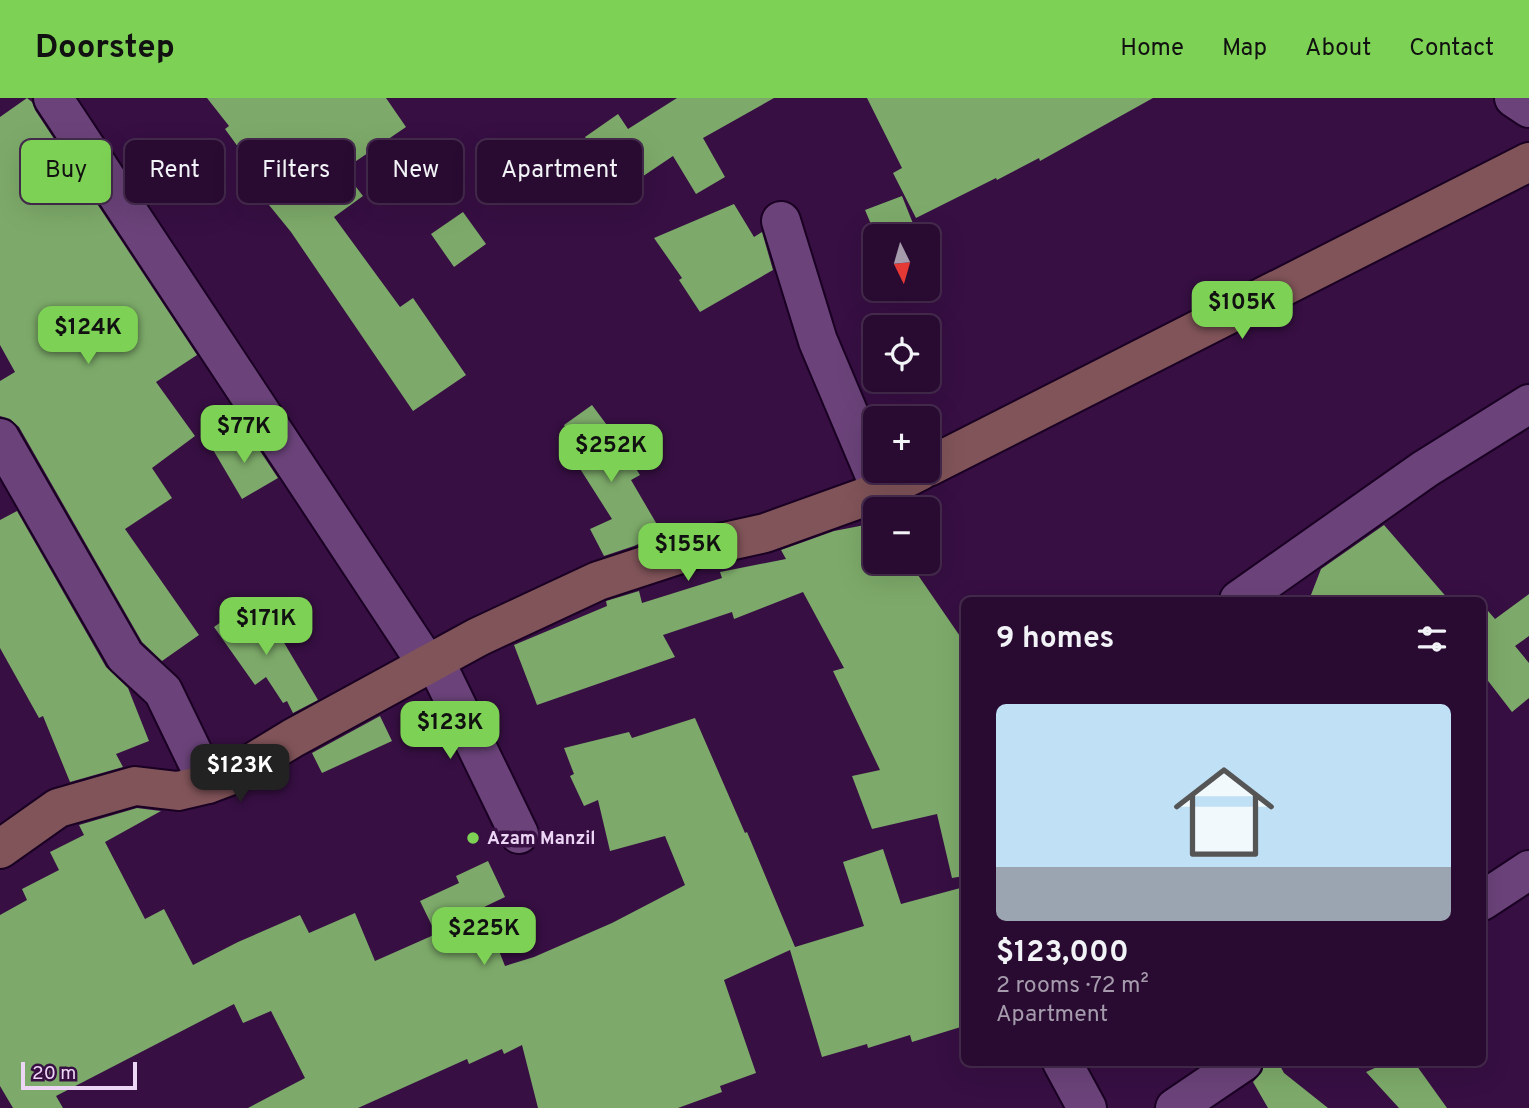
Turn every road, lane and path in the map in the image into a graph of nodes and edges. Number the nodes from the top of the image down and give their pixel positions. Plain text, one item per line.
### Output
1 (53, 98) edge
2 (1514, 98) edge
3 (1529, 108) edge
4 (1529, 162) edge
5 (781, 221) dead end
6 (1529, 404) edge
7 (0, 438) edge
8 (940, 461) edge
9 (895, 483) edge
10 (881, 490) junction
11 (1243, 597) edge
12 (435, 661) junction
13 (208, 784) junction
14 (519, 834) dead end
15 (0, 849) edge
16 (1529, 870) edge
17 (1486, 898) edge
18 (1064, 1066) edge
19 (1237, 1066) edge
20 (1087, 1108) edge
21 (1175, 1108) edge

1 - 12 street
2 - 3 street
4 - 8 main road
5 - 10 street
6 - 11 street
7 - 13 street
9 - 10 main road
10 - 12 main road
12 - 13 main road
12 - 14 street
13 - 15 main road
16 - 17 street
18 - 20 street
19 - 21 street

